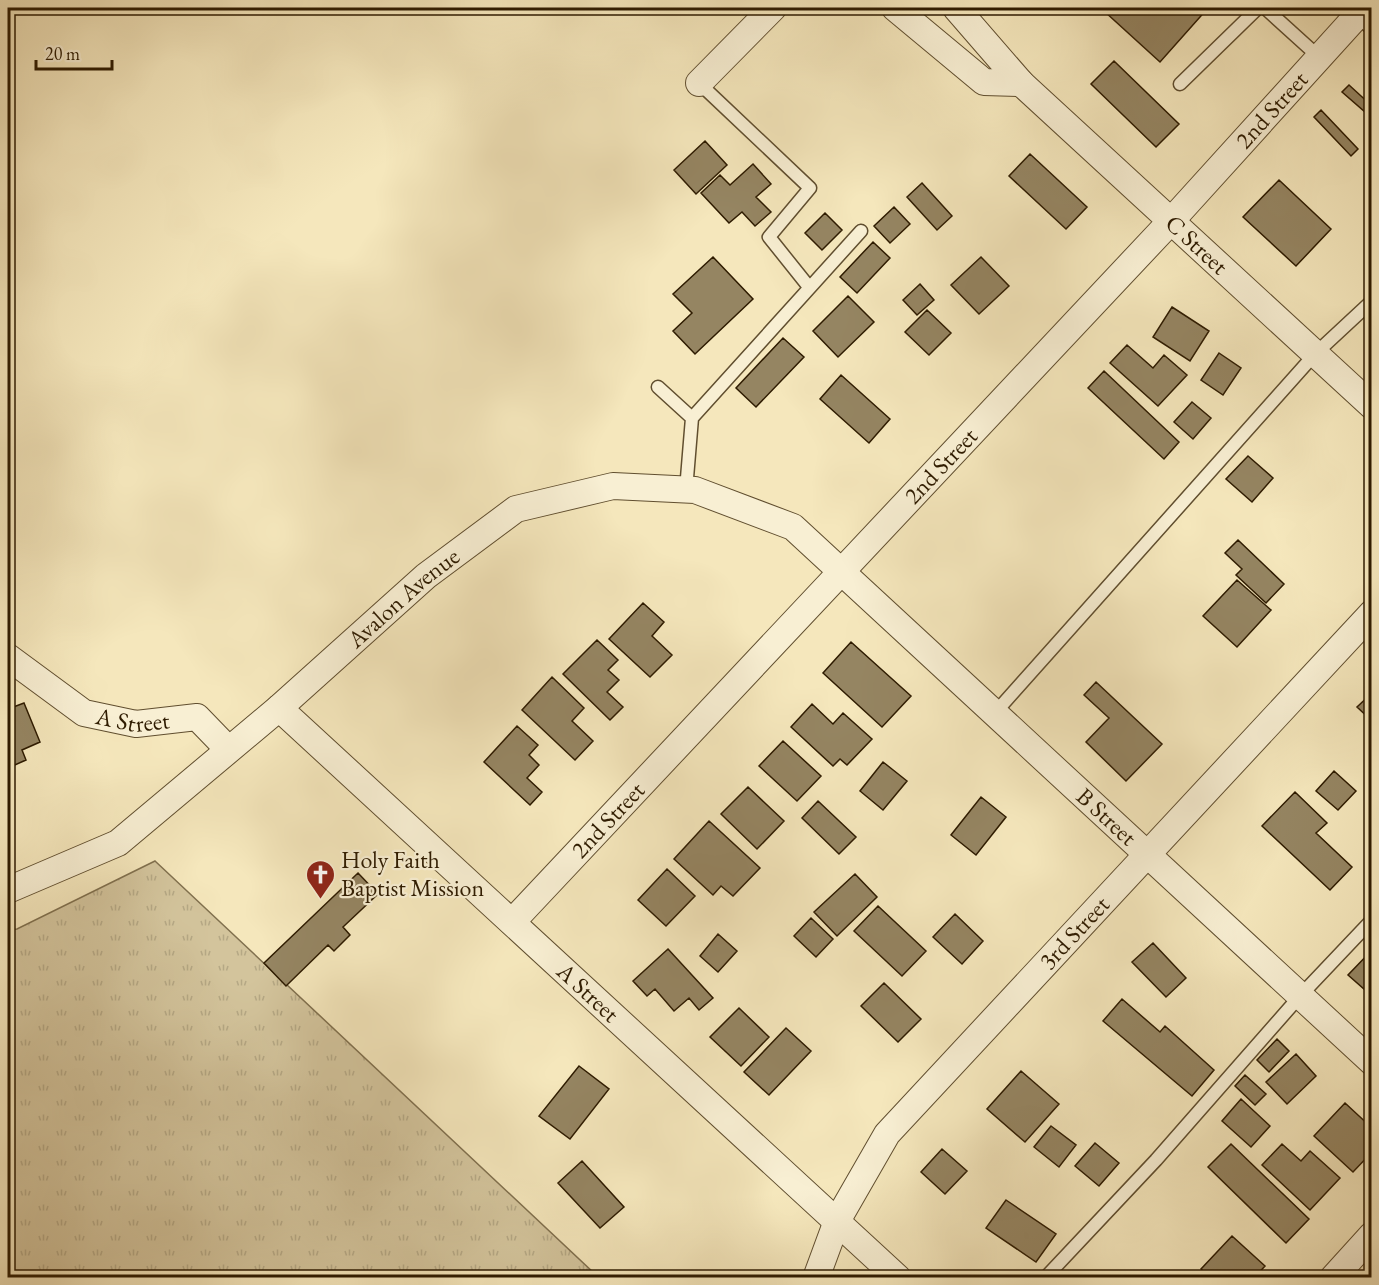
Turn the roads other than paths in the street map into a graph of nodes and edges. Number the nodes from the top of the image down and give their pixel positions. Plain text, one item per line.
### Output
1 (773, 8) edge
2 (895, 8) edge
3 (956, 8) edge
4 (1258, 8) edge
5 (1265, 8) edge
6 (1360, 15) edge
7 (1319, 57) junction
8 (699, 83) joint
9 (1021, 83) junction
10 (1180, 84) dead end
11 (1171, 221) junction
12 (861, 231) dead end
13 (809, 287) junction
14 (1371, 301) edge
15 (1315, 354) junction
16 (658, 387) dead end
17 (1371, 406) edge
18 (693, 418) junction
19 (686, 490) junction
20 (841, 573) junction
21 (1371, 613) edge
22 (8, 657) edge
23 (279, 708) junction
24 (994, 714) junction
25 (228, 749) junction
26 (1147, 855) junction
27 (8, 890) edge
28 (1371, 920) edge
29 (512, 922) junction
30 (1300, 996) junction
31 (1371, 1062) edge
32 (837, 1221) junction
33 (1371, 1235) edge
34 (816, 1278) edge
35 (898, 1278) edge
36 (1045, 1278) edge
37 (1333, 1278) edge

1 - 8 street
2 - 9 street
3 - 9 street, C Street
4 - 10 lane
5 - 7 lane
6 - 7 street, 2nd Street
7 - 11 street, 2nd Street
8 - 13 lane
9 - 11 street, C Street
11 - 15 street, C Street
11 - 20 street, 2nd Street
12 - 13 lane
13 - 18 lane
14 - 15 lane
15 - 17 street, C Street
15 - 24 lane
16 - 18 lane
18 - 19 lane
19 - 20 street, Avalon Avenue
19 - 23 street, Avalon Avenue
20 - 24 street, B Street
20 - 29 street, 2nd Street
21 - 26 street, 3rd Street
22 - 25 street, A Street
23 - 25 street, Avalon Avenue
23 - 29 street, A Street
24 - 26 street, B Street
25 - 27 street, Avalon Avenue
26 - 30 street, B Street
26 - 32 street, 3rd Street
28 - 30 lane
29 - 32 street, A Street
30 - 31 street, B Street
30 - 36 lane
32 - 34 street, 3rd Street
32 - 35 street, A Street
33 - 37 street

